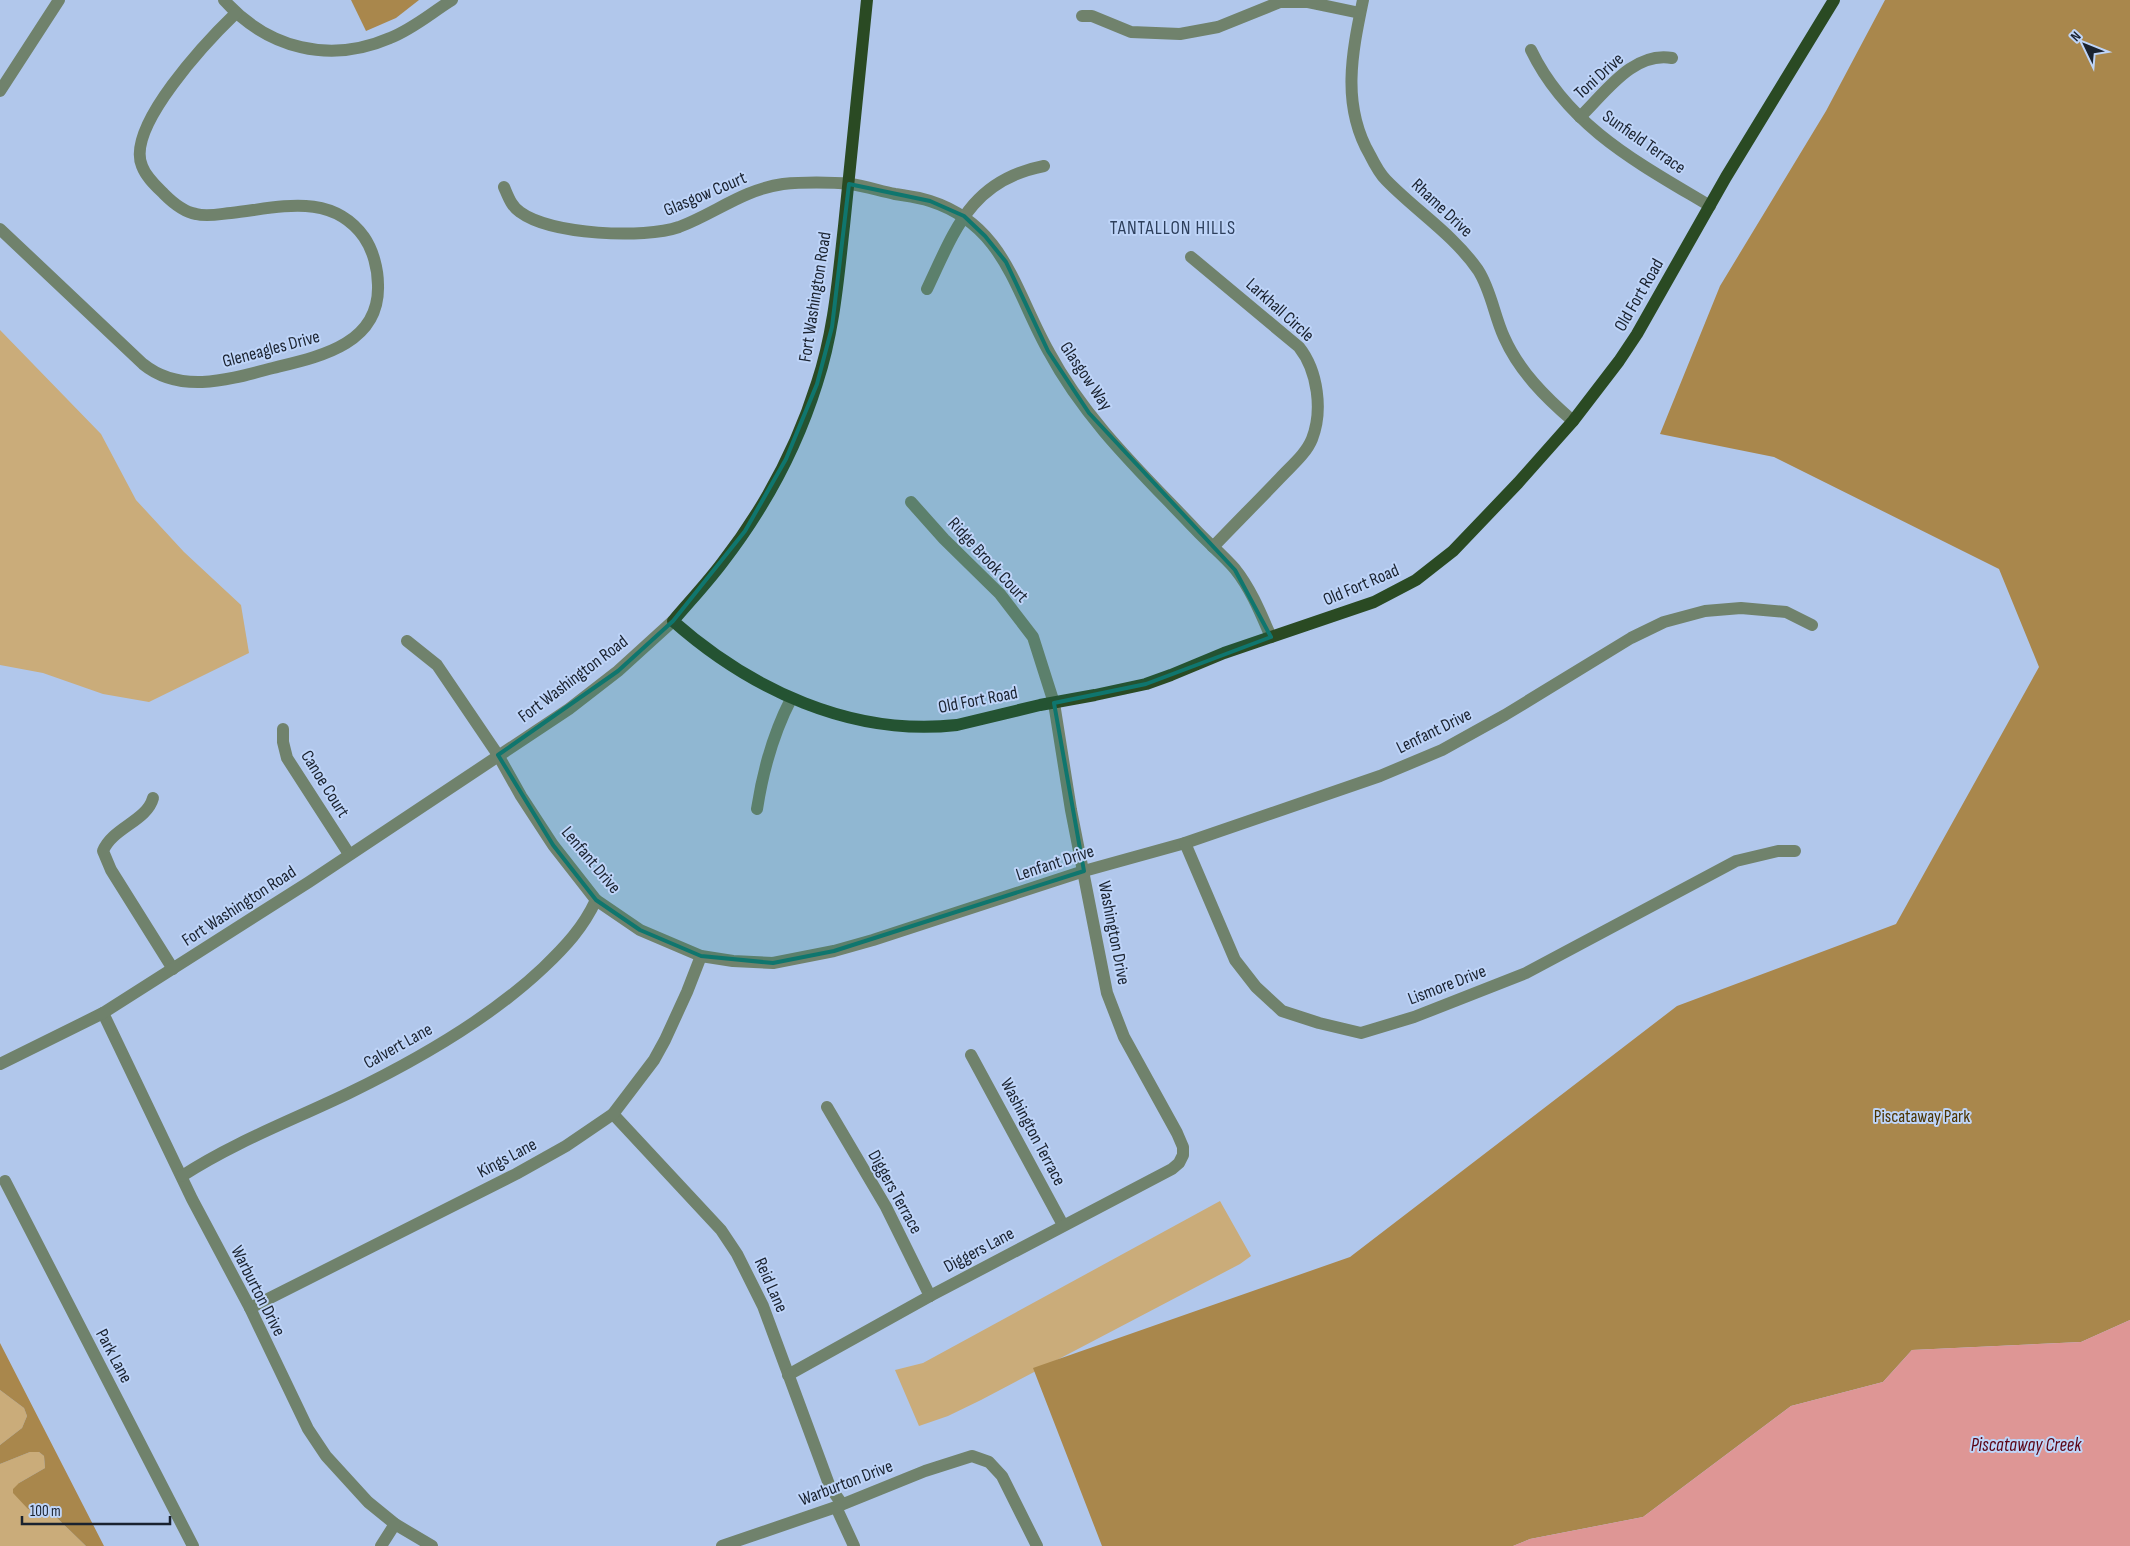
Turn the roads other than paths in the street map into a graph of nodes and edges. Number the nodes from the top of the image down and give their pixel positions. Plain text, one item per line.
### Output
1 (59, 0) edge
2 (224, 0) edge
3 (452, 0) edge
4 (867, 0) edge
5 (1363, 0) edge
6 (1834, 0) edge
7 (236, 13) junction
8 (1360, 13) junction
9 (1082, 16) dead end
10 (1531, 50) dead end
11 (1672, 58) dead end
12 (0, 91) edge
13 (1580, 117) junction
14 (1044, 166) dead end
15 (848, 184) junction
16 (504, 187) dead end
17 (1710, 206) junction
18 (964, 216) junction
19 (0, 229) edge
20 (1191, 257) dead end
21 (927, 289) dead end
22 (1573, 420) junction
23 (911, 502) dead end
24 (1213, 547) junction
25 (673, 620) junction
26 (1812, 625) dead end
27 (1271, 637) junction
28 (407, 641) dead end
29 (791, 699) junction
30 (1054, 703) junction
31 (283, 729) dead end
32 (498, 755) junction
33 (153, 798) dead end
34 (757, 809) dead end
35 (1185, 843) junction
36 (1795, 852) dead end
37 (349, 854) junction
38 (1084, 871) junction
39 (596, 900) junction
40 (701, 956) junction
41 (173, 969) junction
42 (103, 1013) junction
43 (972, 1056) dead end
44 (0, 1064) edge
45 (827, 1107) dead end
46 (613, 1114) junction
47 (1183, 1155) joint
48 (182, 1176) junction
49 (5, 1181) dead end
50 (1063, 1225) junction
51 (930, 1296) junction
52 (250, 1308) junction
53 (788, 1374) junction
54 (839, 1506) junction
55 (395, 1524) junction
56 (193, 1546) edge
57 (381, 1546) edge
58 (432, 1546) edge
59 (722, 1546) edge
60 (854, 1546) edge
61 (1037, 1546) edge

1 - 12 street
2 - 7 street
3 - 7 street
4 - 15 main road, Fort Washington Road
5 - 8 street, Rhame Drive
6 - 17 main road, Old Fort Road
7 - 19 street, Gleneagles Drive
8 - 9 street
8 - 22 street, Rhame Drive
10 - 13 street, Sunfield Terrace
11 - 13 street, Toni Drive
13 - 17 street, Sunfield Terrace
14 - 18 street
15 - 16 street, Glasgow Court
15 - 18 street, Glasgow Way
15 - 25 main road, Fort Washington Road
17 - 22 main road, Old Fort Road
18 - 21 street
18 - 24 street, Glasgow Way
20 - 24 street, Larkhall Circle
22 - 27 main road, Old Fort Road
23 - 30 street, Ridge Brook Court
24 - 27 street, Glasgow Way
25 - 29 main road, Old Fort Road
25 - 32 street, Fort Washington Road
26 - 35 street, Lenfant Drive
27 - 30 main road, Old Fort Road
28 - 32 street, Lenfant Drive
29 - 30 main road, Old Fort Road
29 - 34 street
30 - 38 street, Washington Drive
31 - 37 street, Canoe Court
32 - 37 street, Fort Washington Road
32 - 39 street, Lenfant Drive
33 - 41 street
35 - 36 street, Lismore Drive
35 - 38 street, Lenfant Drive
37 - 41 street, Fort Washington Road
38 - 40 street, Lenfant Drive
38 - 47 street, Washington Drive
39 - 40 street, Lenfant Drive
39 - 48 street, Calvert Lane
40 - 46 street, Kings Lane
41 - 42 street, Fort Washington Road
42 - 44 street, Fort Washington Road
42 - 48 street, Warburton Drive
43 - 50 street, Washington Terrace
45 - 51 street, Diggers Terrace
46 - 52 street, Kings Lane
46 - 53 street, Reid Lane
47 - 50 street, Diggers Lane
48 - 52 street, Warburton Drive
49 - 56 street, Park Lane
50 - 51 street, Diggers Lane
51 - 53 street, Diggers Lane
52 - 55 street, Warburton Drive
53 - 54 street, Reid Lane
54 - 59 street, Warburton Drive
54 - 60 street, Reid Lane
54 - 61 street, Warburton Drive
55 - 57 street
55 - 58 street, Warburton Drive

